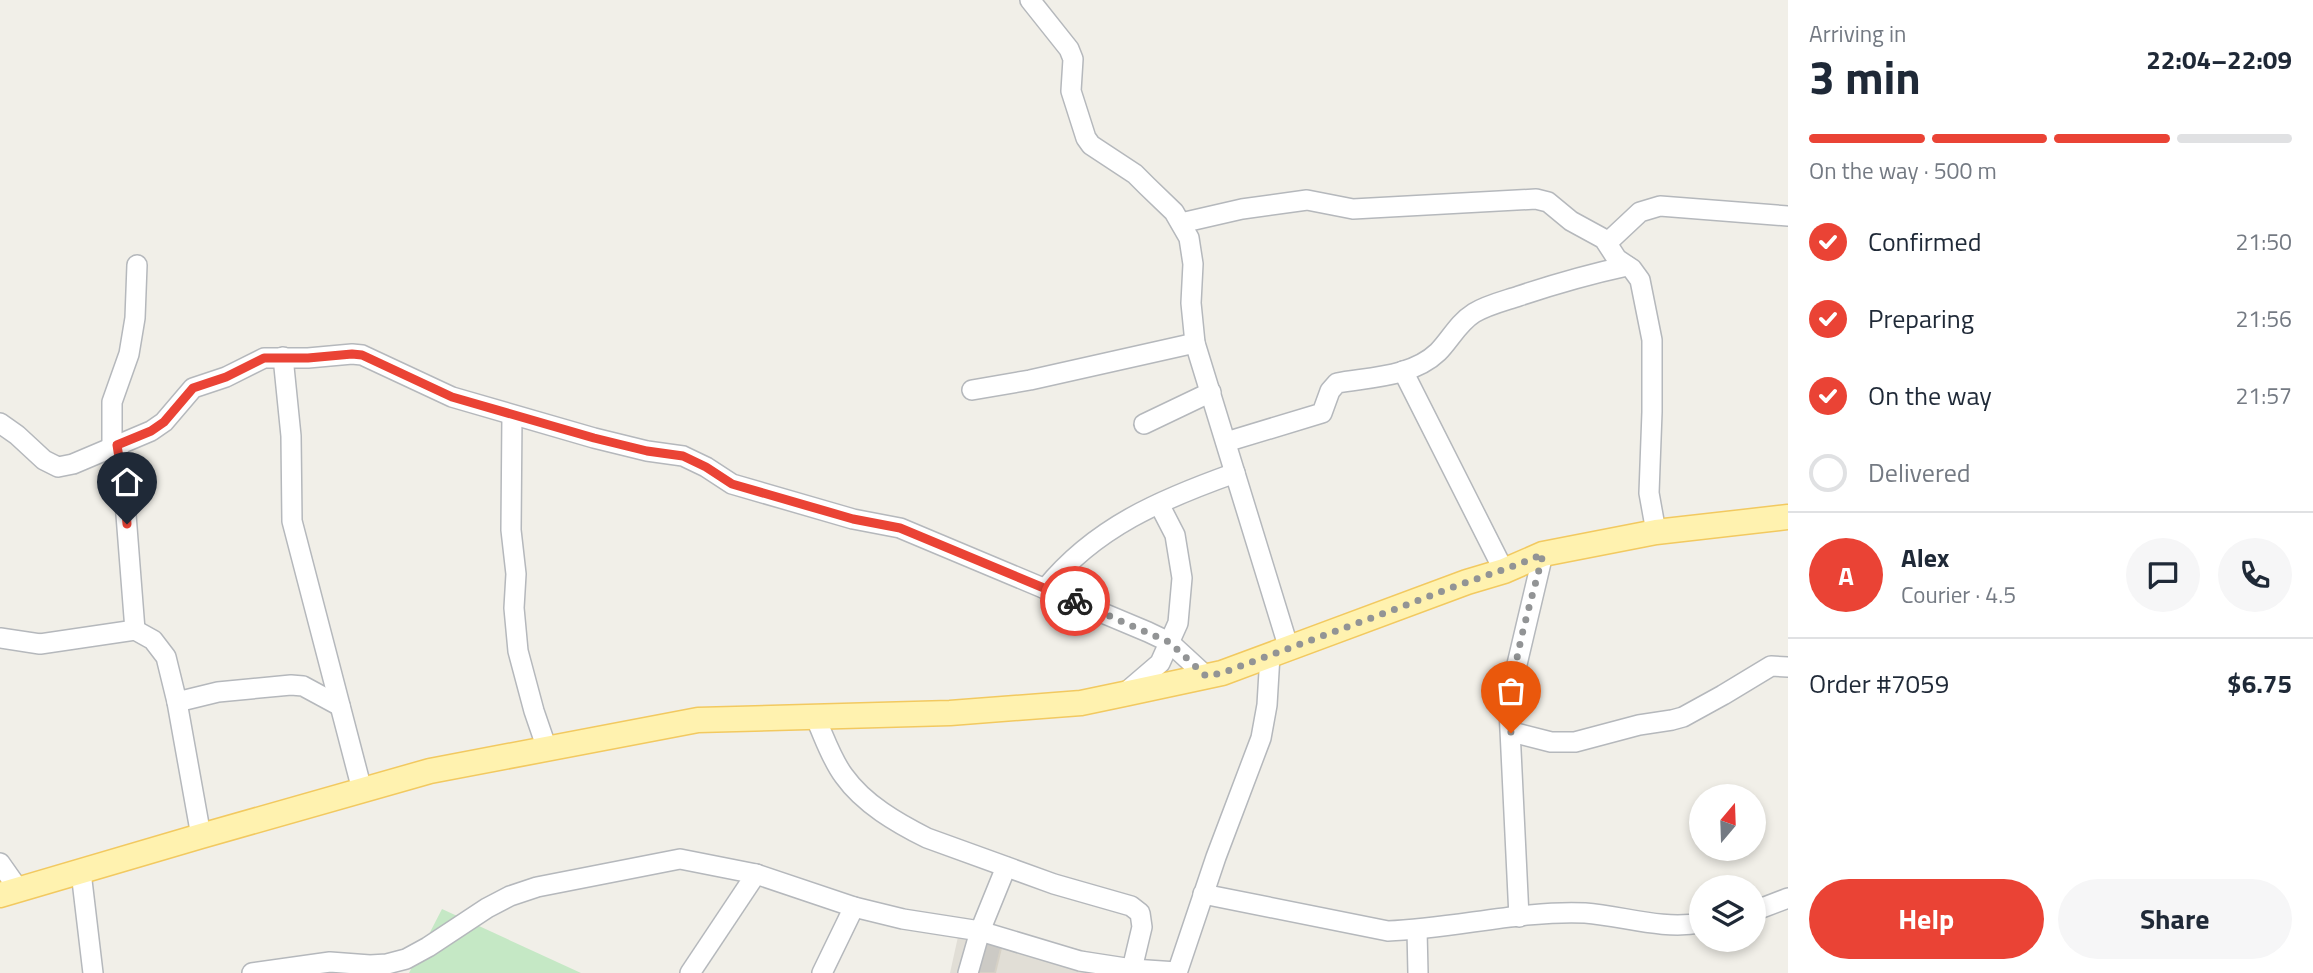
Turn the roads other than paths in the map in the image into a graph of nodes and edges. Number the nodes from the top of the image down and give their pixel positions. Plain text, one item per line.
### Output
1 (1030, 0) edge
2 (1788, 216) edge
3 (1181, 223) junction
4 (1608, 242) junction
5 (137, 265) dead end
6 (1627, 266) junction
7 (1195, 343) junction
8 (283, 357) junction
9 (1403, 371) junction
10 (972, 390) dead end
11 (1210, 392) junction
12 (512, 415) junction
13 (0, 423) edge
14 (1144, 424) dead end
15 (1226, 442) junction
16 (114, 446) junction
17 (1235, 473) junction
18 (1159, 504) junction
19 (1788, 517) edge
20 (1656, 532) junction
21 (1543, 554) junction
22 (1504, 571) junction
23 (1045, 589) junction
24 (135, 630) junction
25 (0, 638) edge
26 (1169, 642) junction
27 (1279, 652) junction
28 (1788, 667) edge
29 (1206, 676) junction
30 (1124, 694) junction
31 (177, 702) junction
32 (340, 706) junction
33 (815, 717) junction
34 (1511, 733) junction
35 (547, 749) junction
36 (362, 790) junction
37 (201, 836) junction
38 (0, 863) edge
39 (1006, 867) junction
40 (82, 872) junction
41 (757, 874) junction
42 (9, 893) edge
43 (1203, 894) junction
44 (1788, 898) edge
45 (1766, 906) edge
46 (854, 907) junction
47 (1519, 917) junction
48 (1689, 924) edge
49 (1417, 930) junction
50 (980, 932) junction
51 (1132, 969) junction
52 (1177, 972) edge
53 (93, 973) edge
54 (252, 973) edge
55 (690, 973) edge
56 (822, 973) edge
57 (968, 973) edge
58 (1418, 973) edge

1 - 3 street
2 - 4 street
3 - 4 street
3 - 7 street
4 - 6 street
5 - 16 street
6 - 9 street
6 - 20 street
7 - 10 street
7 - 11 street
8 - 12 street
8 - 16 street
8 - 32 street
9 - 15 street
9 - 22 street
11 - 14 street
11 - 15 street
12 - 23 street
12 - 35 street
13 - 16 street
15 - 17 street
16 - 24 street
17 - 18 street
17 - 27 street
18 - 23 street
18 - 26 street
19 - 20 main road
20 - 21 main road
21 - 22 main road
21 - 34 street
22 - 27 main road
23 - 26 street
24 - 25 street
24 - 31 street
26 - 29 street
26 - 30 street
27 - 29 main road
27 - 43 street
28 - 34 street
29 - 30 main road
30 - 33 main road
31 - 32 street
31 - 37 street
32 - 36 street
33 - 35 main road
33 - 39 street
34 - 47 street
35 - 36 main road
36 - 37 main road
37 - 40 main road
38 - 42 street
39 - 50 street
39 - 51 street
40 - 42 main road
40 - 53 street
41 - 46 street
41 - 54 street
41 - 55 street
43 - 49 street
43 - 52 street
44 - 45 street
46 - 50 street
46 - 56 street
47 - 48 street
47 - 49 street
49 - 58 street
50 - 51 street
50 - 57 street
51 - 52 street

